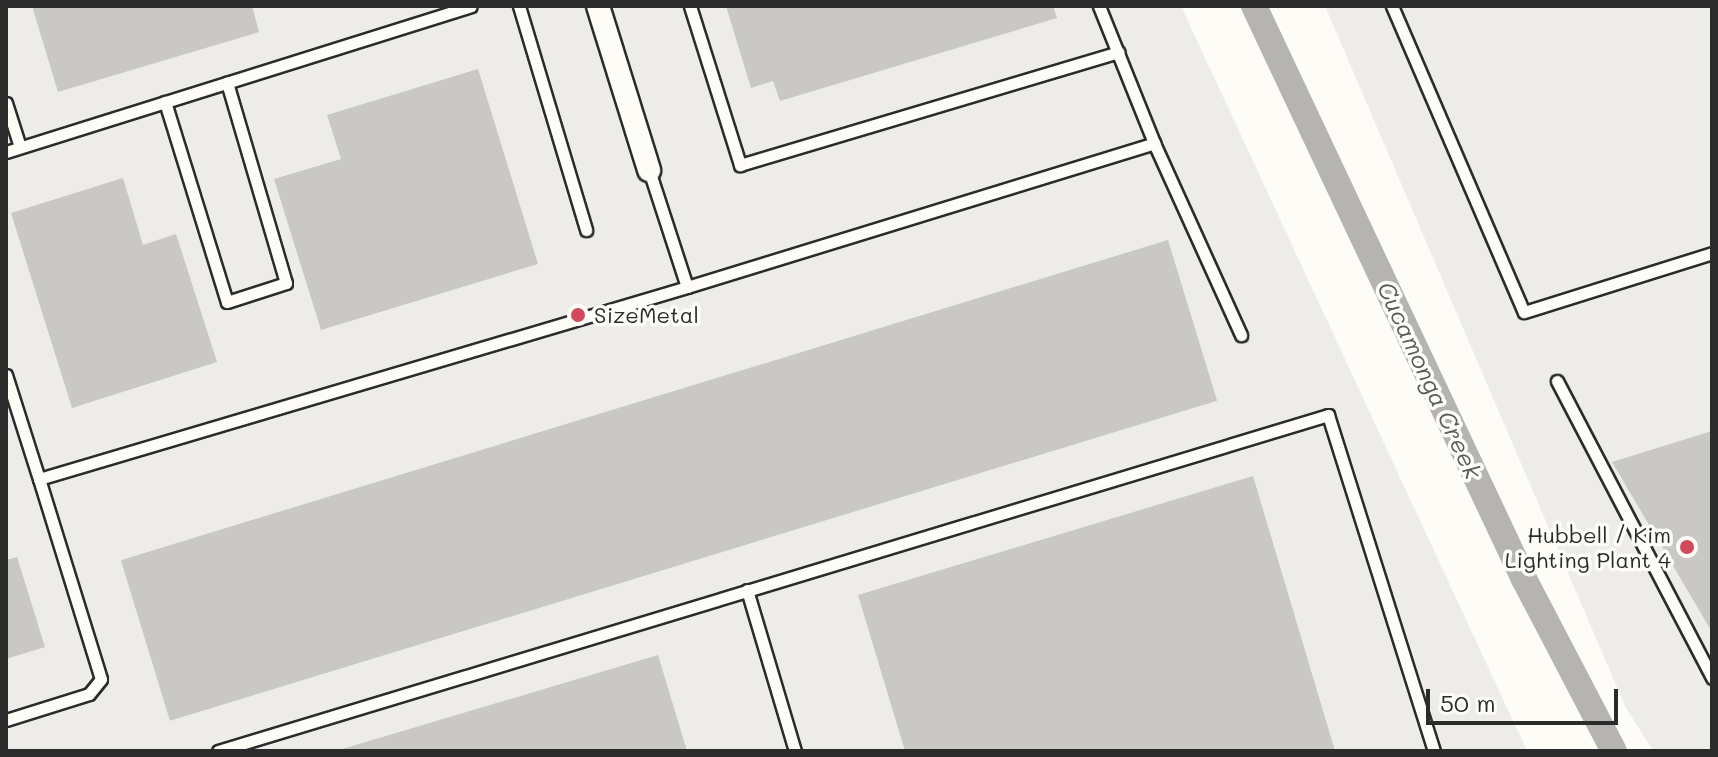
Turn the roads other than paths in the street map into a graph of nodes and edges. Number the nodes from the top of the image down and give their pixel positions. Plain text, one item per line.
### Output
1 (471, 6) edge
2 (519, 6) edge
3 (598, 6) edge
4 (690, 6) edge
5 (1099, 6) edge
6 (1392, 6) edge
7 (1118, 52) junction
8 (227, 83) junction
9 (165, 102) junction
10 (6, 103) edge
11 (1154, 143) junction
12 (20, 147) junction
13 (6, 152) edge
14 (649, 170) joint
15 (586, 230) dead end
16 (1712, 253) edge
17 (687, 287) junction
18 (1241, 335) dead end
19 (6, 375) edge
20 (1557, 381) dead end
21 (39, 479) junction
22 (747, 590) junction
23 (1712, 678) edge
24 (6, 720) edge
25 (218, 751) edge
26 (795, 751) edge
27 (1434, 751) edge

1 - 8 lane
2 - 15 lane
3 - 14 street
4 - 7 lane
5 - 7 lane
6 - 16 lane
7 - 11 lane
8 - 9 lane
8 - 9 lane
9 - 12 lane
10 - 12 lane
11 - 17 lane
11 - 18 lane
12 - 13 lane
14 - 17 lane
17 - 21 lane
19 - 21 lane
20 - 23 lane
21 - 24 lane
22 - 25 lane
22 - 26 lane
22 - 27 lane

